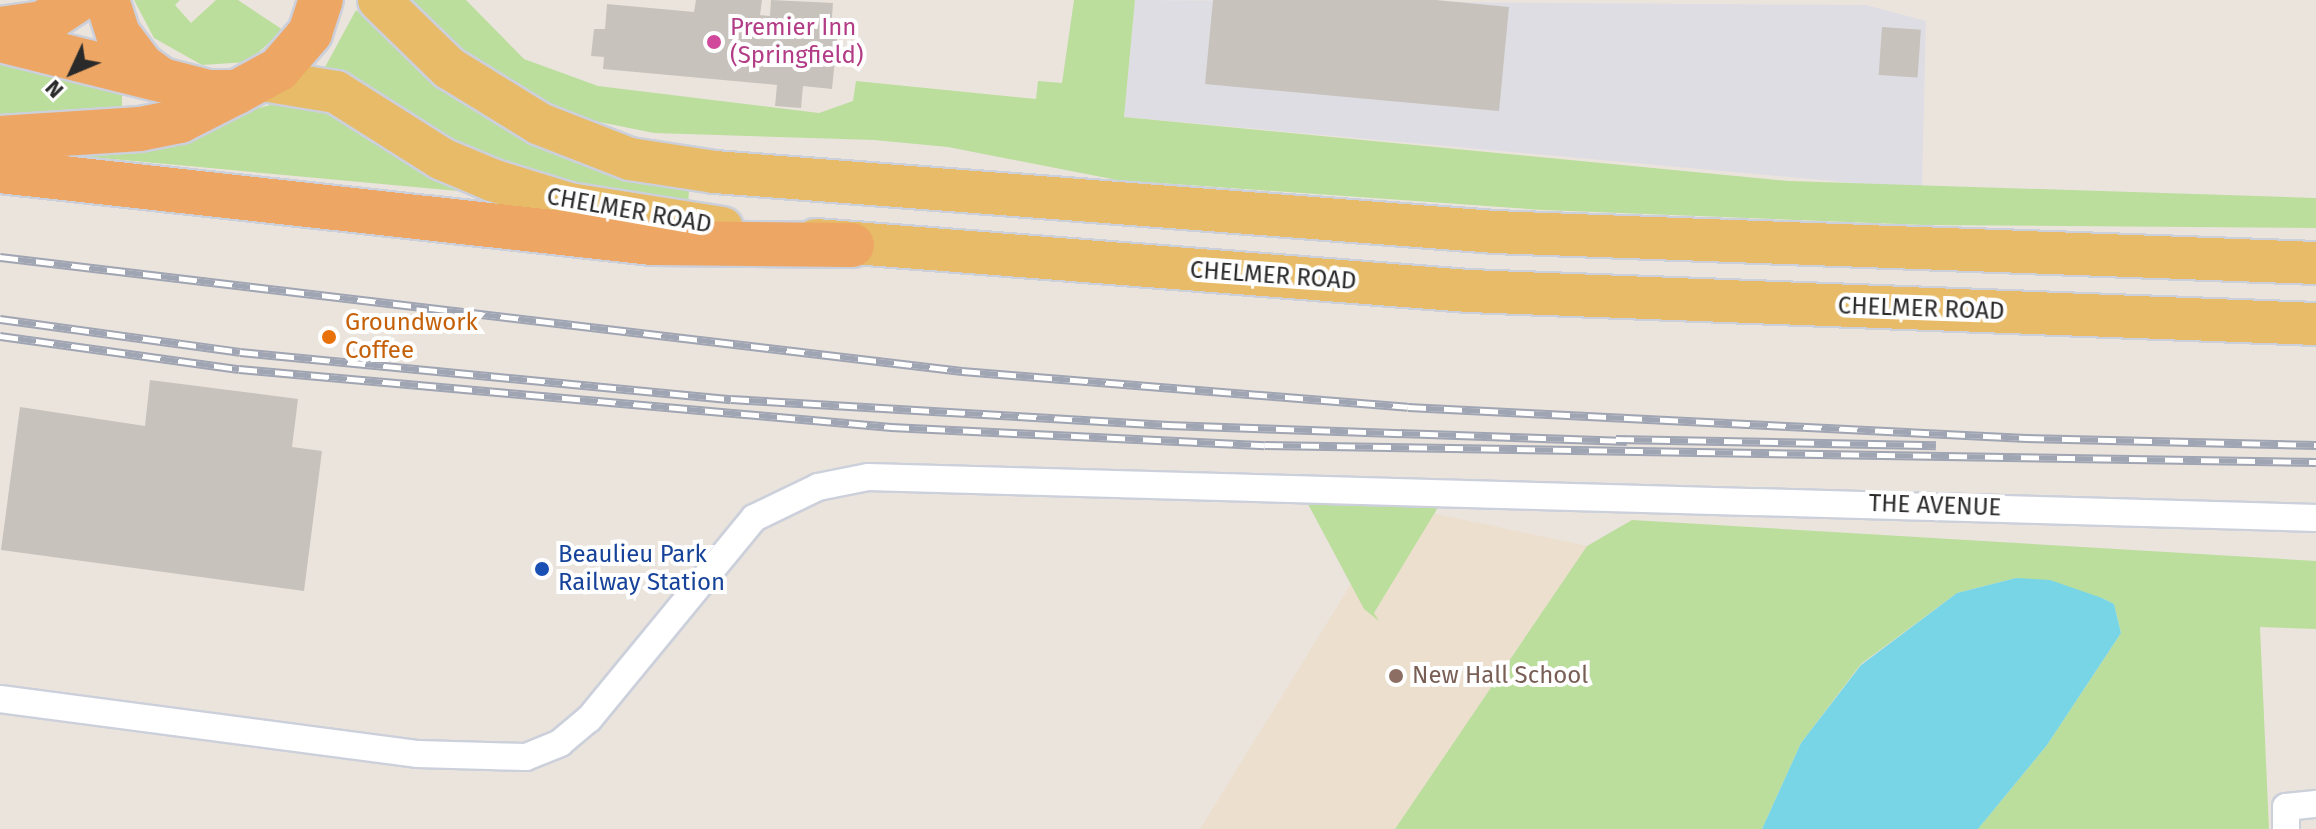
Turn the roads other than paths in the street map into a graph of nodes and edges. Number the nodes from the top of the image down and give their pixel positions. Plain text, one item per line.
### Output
1 (78, 0) edge
2 (107, 0) edge
3 (321, 0) edge
4 (379, 0) edge
5 (0, 29) edge
6 (0, 40) edge
7 (162, 80) junction
8 (250, 86) junction
9 (0, 138) edge
10 (0, 171) edge
11 (852, 245) junction
12 (2316, 263) edge
13 (2316, 324) edge
14 (2316, 518) edge
15 (0, 699) edge
16 (2316, 804) edge
17 (2286, 829) edge

1 - 5 highway
2 - 7 highway
3 - 8 highway
4 - 12 main road
6 - 7 highway
7 - 8 highway
8 - 9 highway
8 - 11 main road, CHELMER ROAD
10 - 11 highway
11 - 13 main road, CHELMER ROAD
14 - 15 street, THE AVENUE
16 - 17 street

